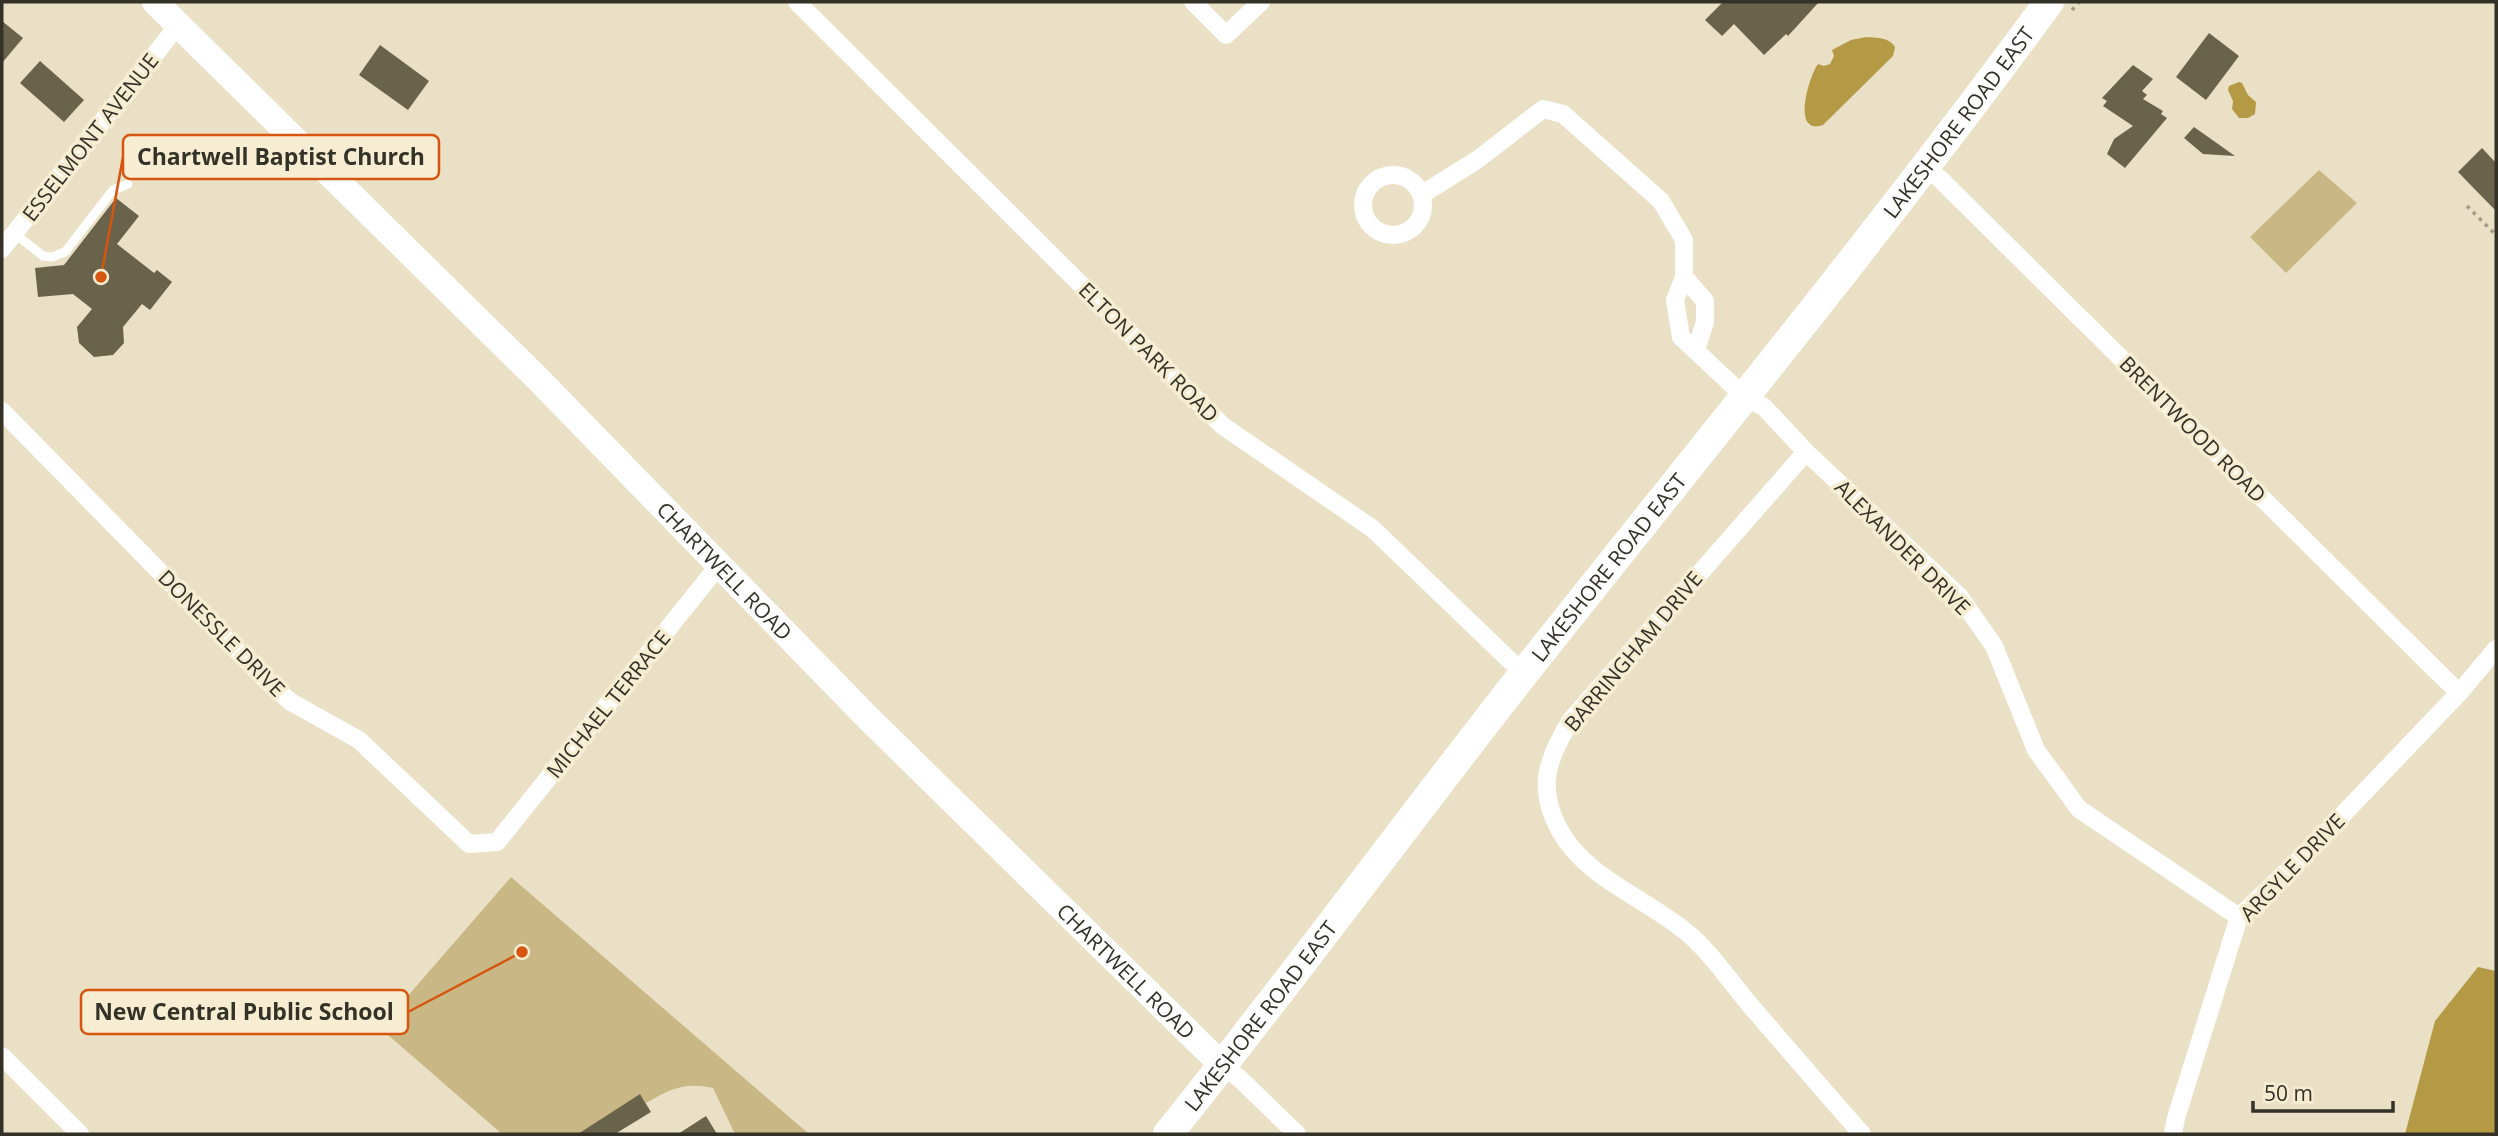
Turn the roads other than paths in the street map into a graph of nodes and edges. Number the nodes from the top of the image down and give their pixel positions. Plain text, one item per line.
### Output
1 (155, 2) edge
2 (797, 2) edge
3 (1193, 2) edge
4 (1261, 2) edge
5 (2049, 2) edge
6 (178, 24) junction
7 (1924, 169) junction
8 (128, 184) dead end
9 (1421, 195) dead end
10 (14, 233) junction
11 (2, 249) edge
12 (1685, 277) junction
13 (1696, 350) junction
14 (1746, 398) junction
15 (2, 411) edge
16 (1806, 452) junction
17 (719, 565) junction
18 (2496, 649) edge
19 (1524, 674) junction
20 (2459, 693) junction
21 (497, 842) joint
22 (2239, 917) junction
23 (2, 1056) edge
24 (1223, 1066) junction
25 (80, 1134) edge
26 (1168, 1134) edge
27 (1297, 1134) edge
28 (1861, 1134) edge
29 (2173, 1134) edge

1 - 6 street, CHARTWELL ROAD
2 - 19 street, ELTON PARK ROAD
3 - 4 street
5 - 7 main road, LAKESHORE ROAD EAST
6 - 10 street, ESSELMONT AVENUE
6 - 17 street, CHARTWELL ROAD
7 - 14 main road, LAKESHORE ROAD EAST
7 - 20 street, BRENTWOOD ROAD
8 - 10 lane
9 - 12 street, ALEXANDER DRIVE
10 - 11 street, ESSELMONT AVENUE
12 - 13 street
12 - 13 street, ALEXANDER DRIVE
13 - 14 street, ALEXANDER DRIVE
14 - 16 street, ALEXANDER DRIVE
14 - 19 main road, LAKESHORE ROAD EAST
15 - 21 street, DONESSLE DRIVE
16 - 22 street, ALEXANDER DRIVE
16 - 28 street, BARRINGHAM DRIVE
17 - 21 street, MICHAEL TERRACE
17 - 24 street, CHARTWELL ROAD
18 - 20 street, ARGYLE DRIVE
19 - 24 main road, LAKESHORE ROAD EAST
20 - 22 street, ARGYLE DRIVE
22 - 29 street, ARGYLE DRIVE
23 - 25 street
24 - 26 main road, LAKESHORE ROAD EAST
24 - 27 street, CHARTWELL ROAD

